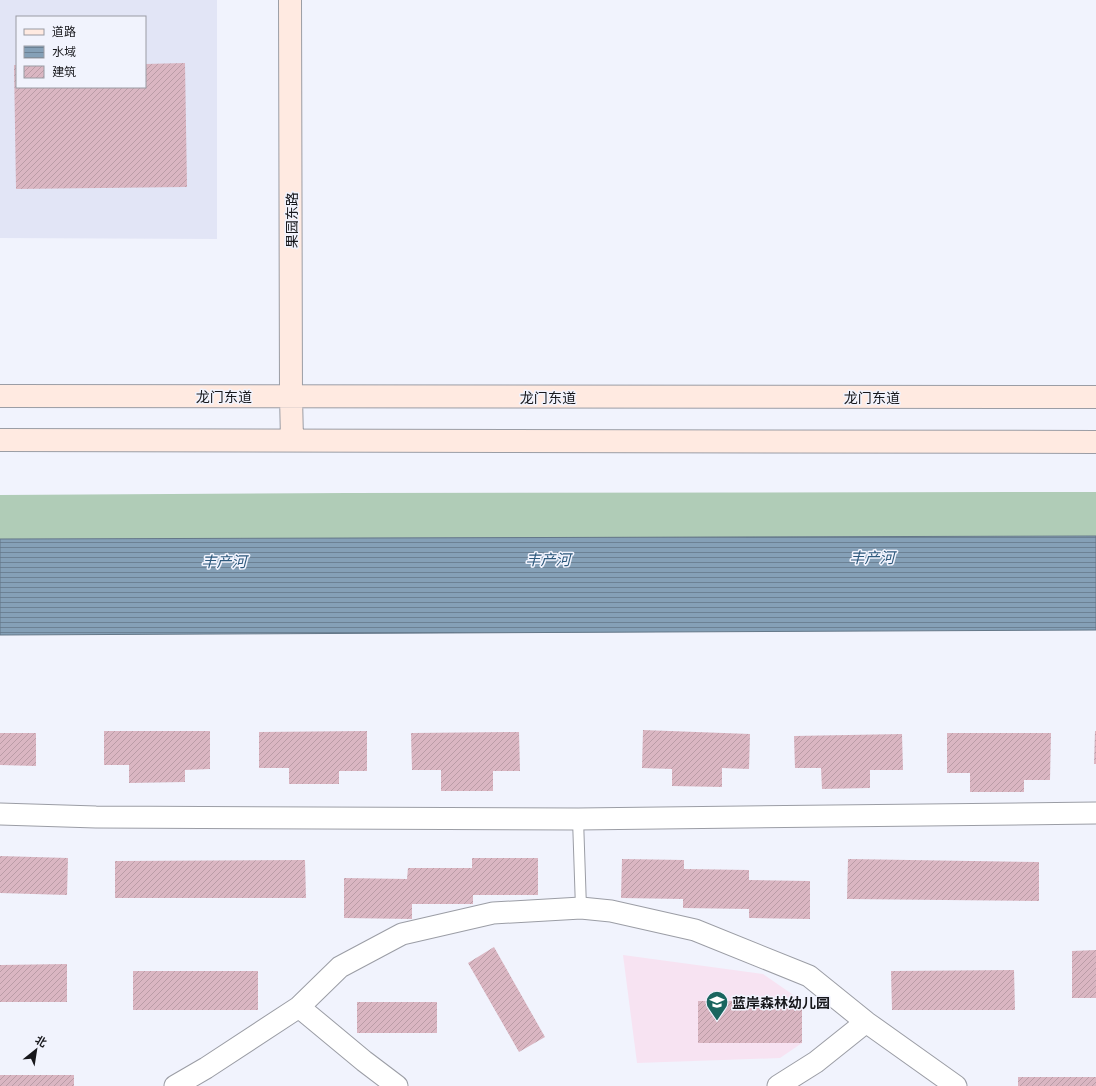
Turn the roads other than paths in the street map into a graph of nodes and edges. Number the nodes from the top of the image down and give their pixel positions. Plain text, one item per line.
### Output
1 (278, 0) edge
2 (290, 0) edge
3 (0, 396) edge
4 (285, 396) junction
5 (1096, 397) edge
6 (0, 440) edge
7 (286, 440) junction
8 (1096, 442) edge
9 (1096, 813) edge
10 (0, 814) edge
11 (578, 819) junction
12 (581, 908) junction
13 (299, 1007) junction
14 (866, 1022) junction
15 (175, 1086) edge
16 (397, 1086) edge
17 (778, 1086) edge
18 (956, 1086) edge

1 - 4 main road, 果园东路
2 - 4 main road, 果园东路
3 - 4 main road, 龙门东道
4 - 5 main road, 龙门东道
4 - 7 main road, 果园东路
6 - 7 main road
7 - 8 main road
9 - 11 street
10 - 11 street
11 - 12 lane
12 - 13 street
12 - 14 street
13 - 15 street
13 - 16 street
14 - 17 street
14 - 18 street

